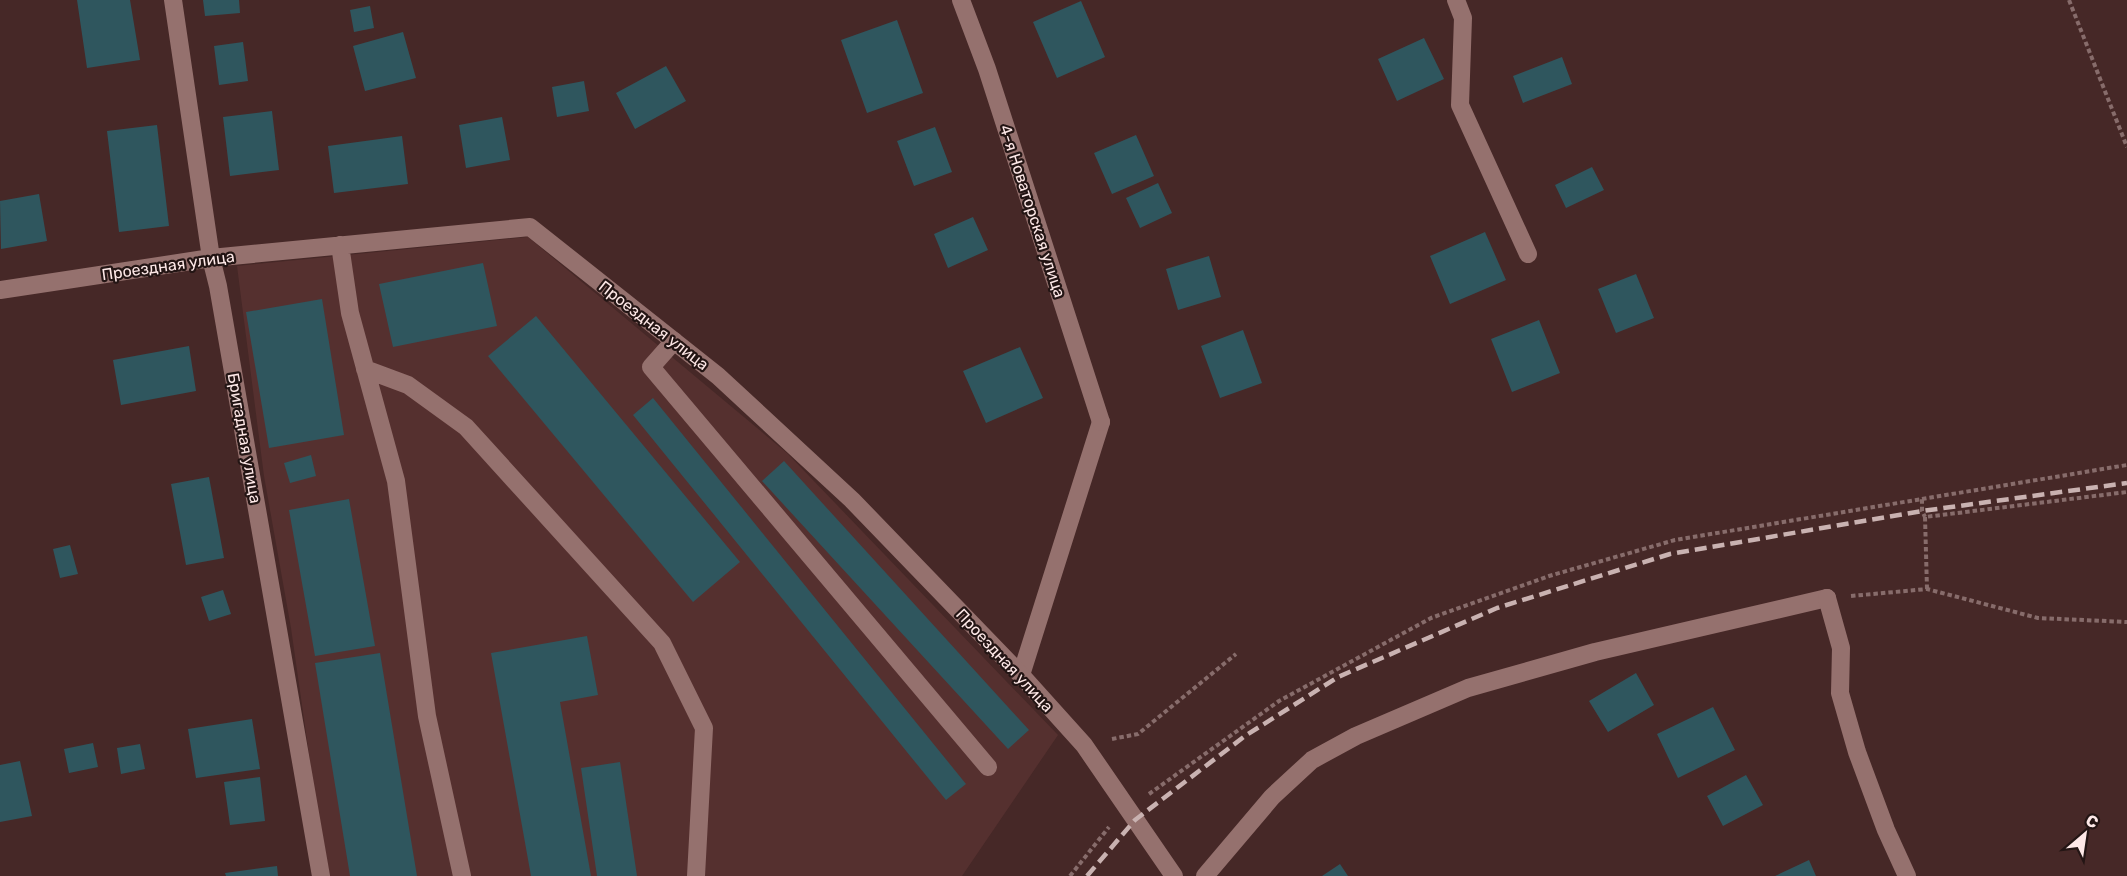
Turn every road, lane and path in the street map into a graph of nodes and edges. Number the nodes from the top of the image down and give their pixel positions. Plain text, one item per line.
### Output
1 (173, 0) edge
2 (961, 0) edge
3 (1456, 0) edge
4 (2069, 0) edge
5 (2127, 147) edge
6 (340, 245) junction
7 (1528, 254) dead end
8 (211, 258) junction
9 (0, 290) edge
10 (674, 341) junction
11 (365, 369) junction
12 (2127, 465) edge
13 (2127, 492) edge
14 (1922, 499) junction
15 (1925, 517) junction
16 (1927, 589) junction
17 (1827, 598) junction
18 (2127, 622) edge
19 (1236, 654) dead end
20 (1021, 675) junction
21 (1084, 745) junction
22 (988, 767) dead end
23 (1132, 814) junction
24 (321, 876) edge
25 (462, 876) edge
26 (696, 876) edge
27 (1070, 876) edge
28 (1174, 876) edge
29 (1205, 876) edge
30 (1907, 876) edge

1 - 8 street, Бригадная улица
2 - 20 street, 4-я Новаторская улица
3 - 7 street
4 - 5 path
6 - 8 street, Проездная улица
6 - 10 street, Проездная улица
6 - 11 street
8 - 9 street, Проездная улица
8 - 24 street, Бригадная улица
10 - 20 street, Проездная улица
10 - 22 street
11 - 25 street
11 - 26 street
12 - 14 path
13 - 15 path
14 - 15 path
14 - 23 path
15 - 16 path
16 - 17 path
16 - 18 path
17 - 29 street
17 - 30 street
19 - 21 path
20 - 21 street, Проездная улица
21 - 23 street, Проездная улица
23 - 27 path
23 - 28 street, Проездная улица

